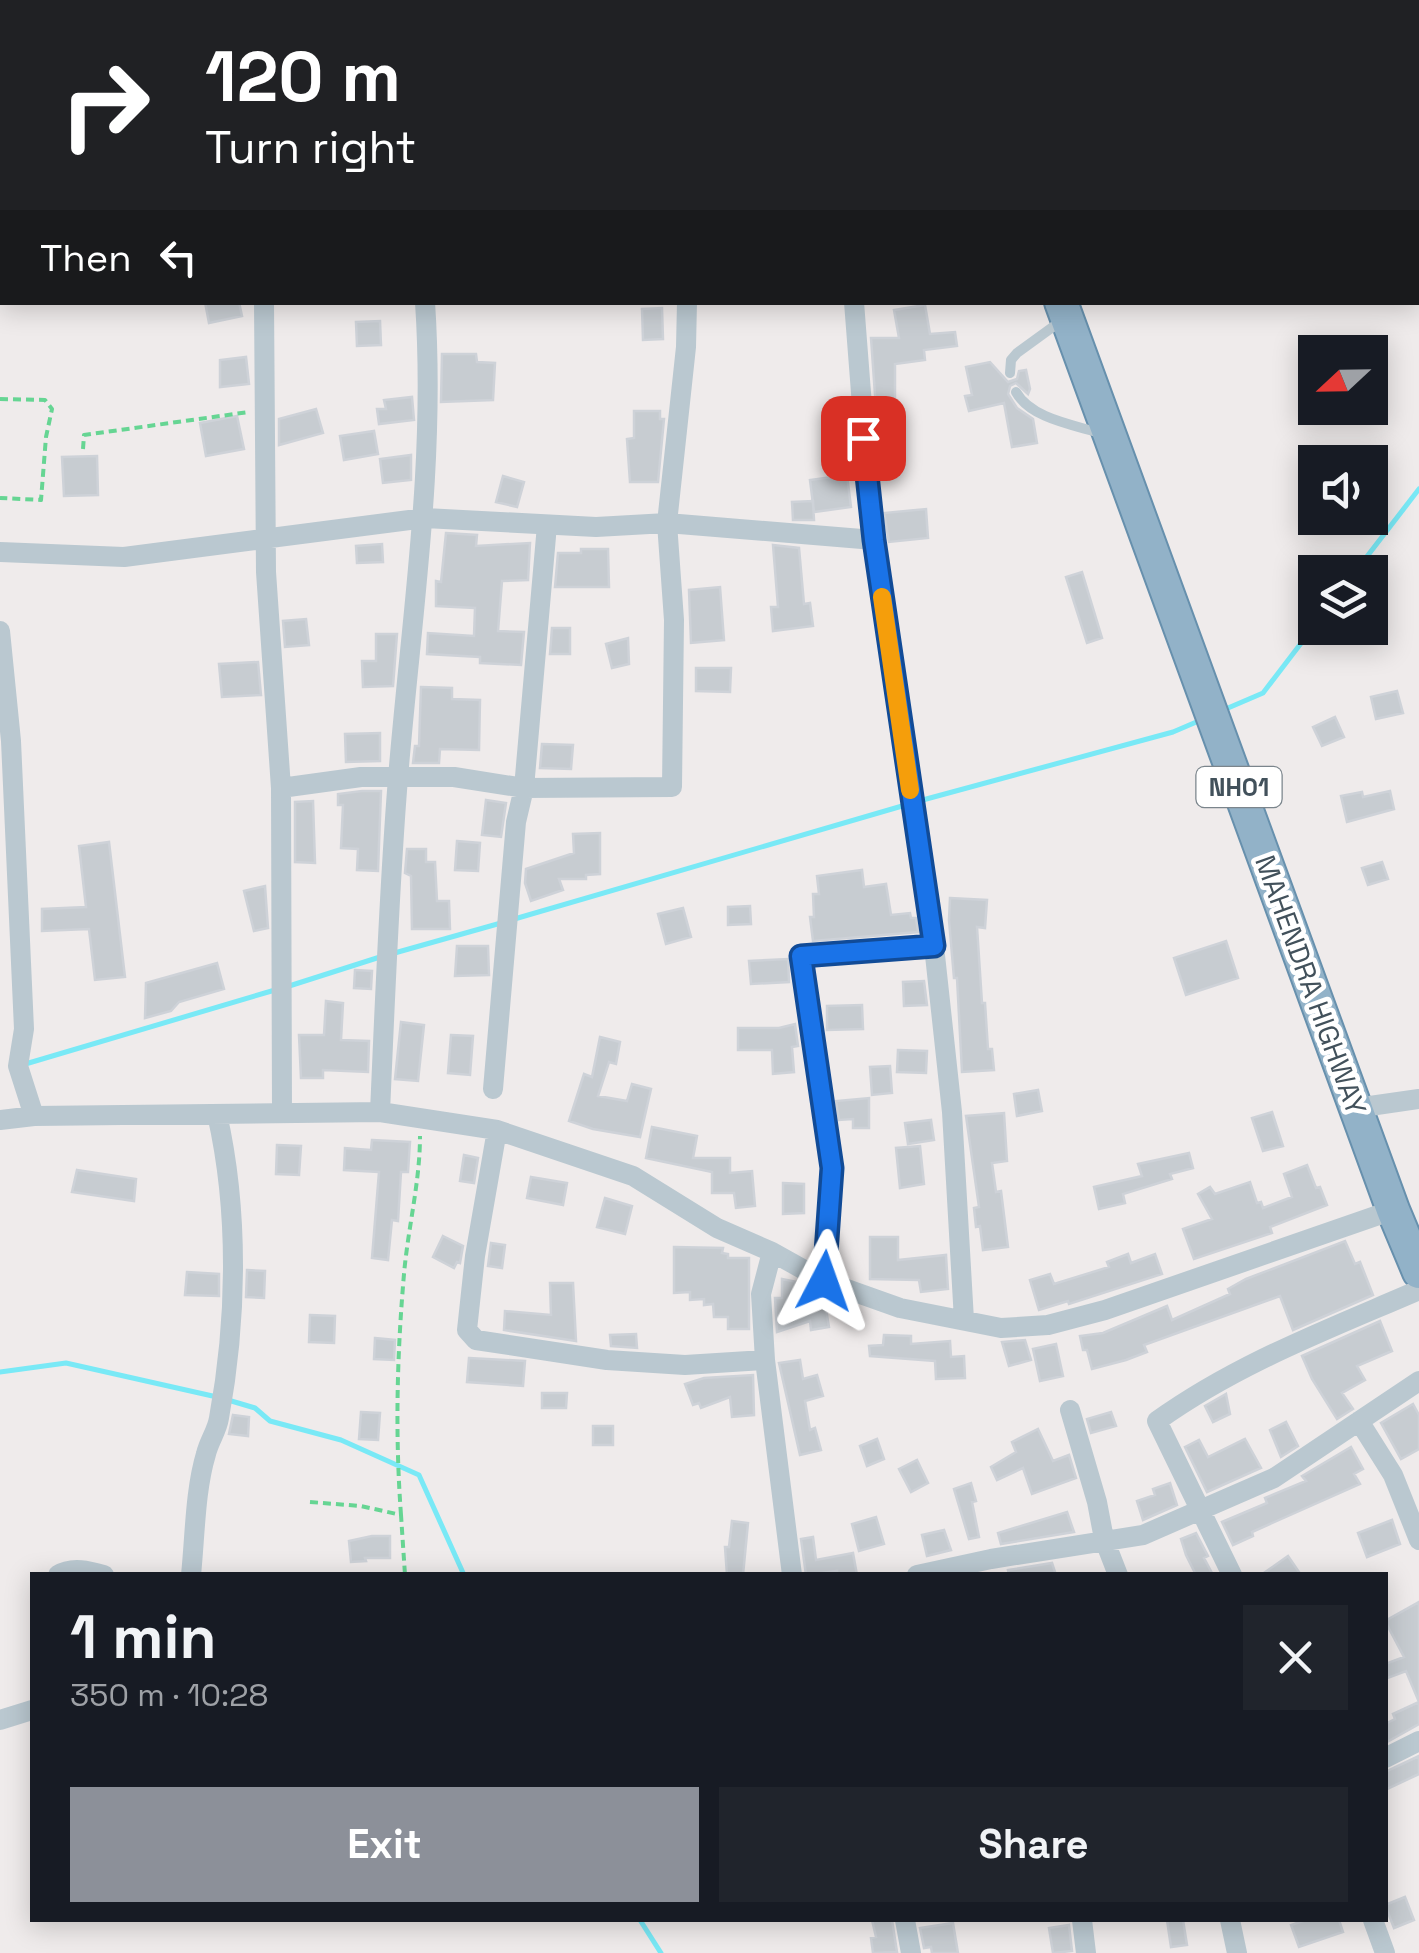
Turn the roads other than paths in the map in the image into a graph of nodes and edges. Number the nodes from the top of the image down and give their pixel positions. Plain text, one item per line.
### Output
1 (264, 305) edge
2 (425, 305) edge
3 (687, 305) edge
4 (854, 305) edge
5 (1063, 310) edge
6 (1010, 373) dead end
7 (1016, 392) dead end
8 (1112, 437) junction
9 (425, 518) junction
10 (668, 523) junction
11 (547, 525) junction
12 (266, 538) junction
13 (874, 540) junction
14 (0, 552) edge
15 (0, 630) edge
16 (398, 778) junction
17 (281, 788) junction
18 (524, 788) junction
19 (934, 946) junction
20 (493, 1089) dead end
21 (1419, 1099) edge
22 (1356, 1108) junction
23 (282, 1111) junction
24 (380, 1112) junction
25 (217, 1114) junction
26 (34, 1116) junction
27 (0, 1120) edge
28 (497, 1130) junction
29 (1393, 1210) junction
30 (772, 1252) junction
31 (1419, 1272) edge
32 (824, 1281) junction
33 (1419, 1290) edge
34 (964, 1320) junction
35 (765, 1360) junction
36 (1419, 1381) edge
37 (1070, 1410) dead end
38 (1359, 1422) junction
39 (1199, 1510) junction
40 (1104, 1540) junction
41 (1419, 1540) edge
42 (62, 1572) edge
43 (93, 1572) edge
44 (191, 1572) edge
45 (792, 1572) edge
46 (933, 1572) edge
47 (1117, 1572) edge
48 (1230, 1572) edge
49 (30, 1711) edge
50 (0, 1720) edge
51 (1419, 1740) edge
52 (1388, 1756) edge
53 (905, 1922) edge
54 (1082, 1922) edge
55 (1230, 1922) edge
56 (1374, 1922) edge
57 (911, 1953) edge
58 (1086, 1953) edge
59 (1237, 1953) edge
60 (1385, 1953) edge

1 - 12 street
2 - 9 street
3 - 10 street
4 - 13 street
5 - 6 lane
5 - 8 highway, MAHENDRA HIGHWAY / NH01
7 - 8 lane
8 - 22 highway, MAHENDRA HIGHWAY / NH01
9 - 11 street
9 - 12 street
9 - 16 street
10 - 11 street
10 - 13 street
10 - 18 street
11 - 18 street
12 - 14 street
12 - 17 street
13 - 19 street
15 - 26 street
16 - 17 street
16 - 18 street
16 - 24 street
17 - 23 street
18 - 20 street
19 - 32 street
19 - 34 street
21 - 22 street
22 - 29 highway, MAHENDRA HIGHWAY / NH01
23 - 24 street
23 - 25 street
24 - 28 street
25 - 26 street
25 - 44 street
26 - 27 street
28 - 30 street
28 - 35 street
29 - 31 highway, MAHENDRA HIGHWAY / NH01
29 - 34 street
30 - 32 street
30 - 35 street
32 - 34 street
33 - 39 street
35 - 45 street
36 - 38 street
37 - 40 street
38 - 39 street
38 - 41 street
39 - 40 street
39 - 48 street
40 - 46 street
40 - 47 street
42 - 43 street
49 - 50 street
51 - 52 street
53 - 57 street
54 - 58 street
55 - 59 street
56 - 60 street

